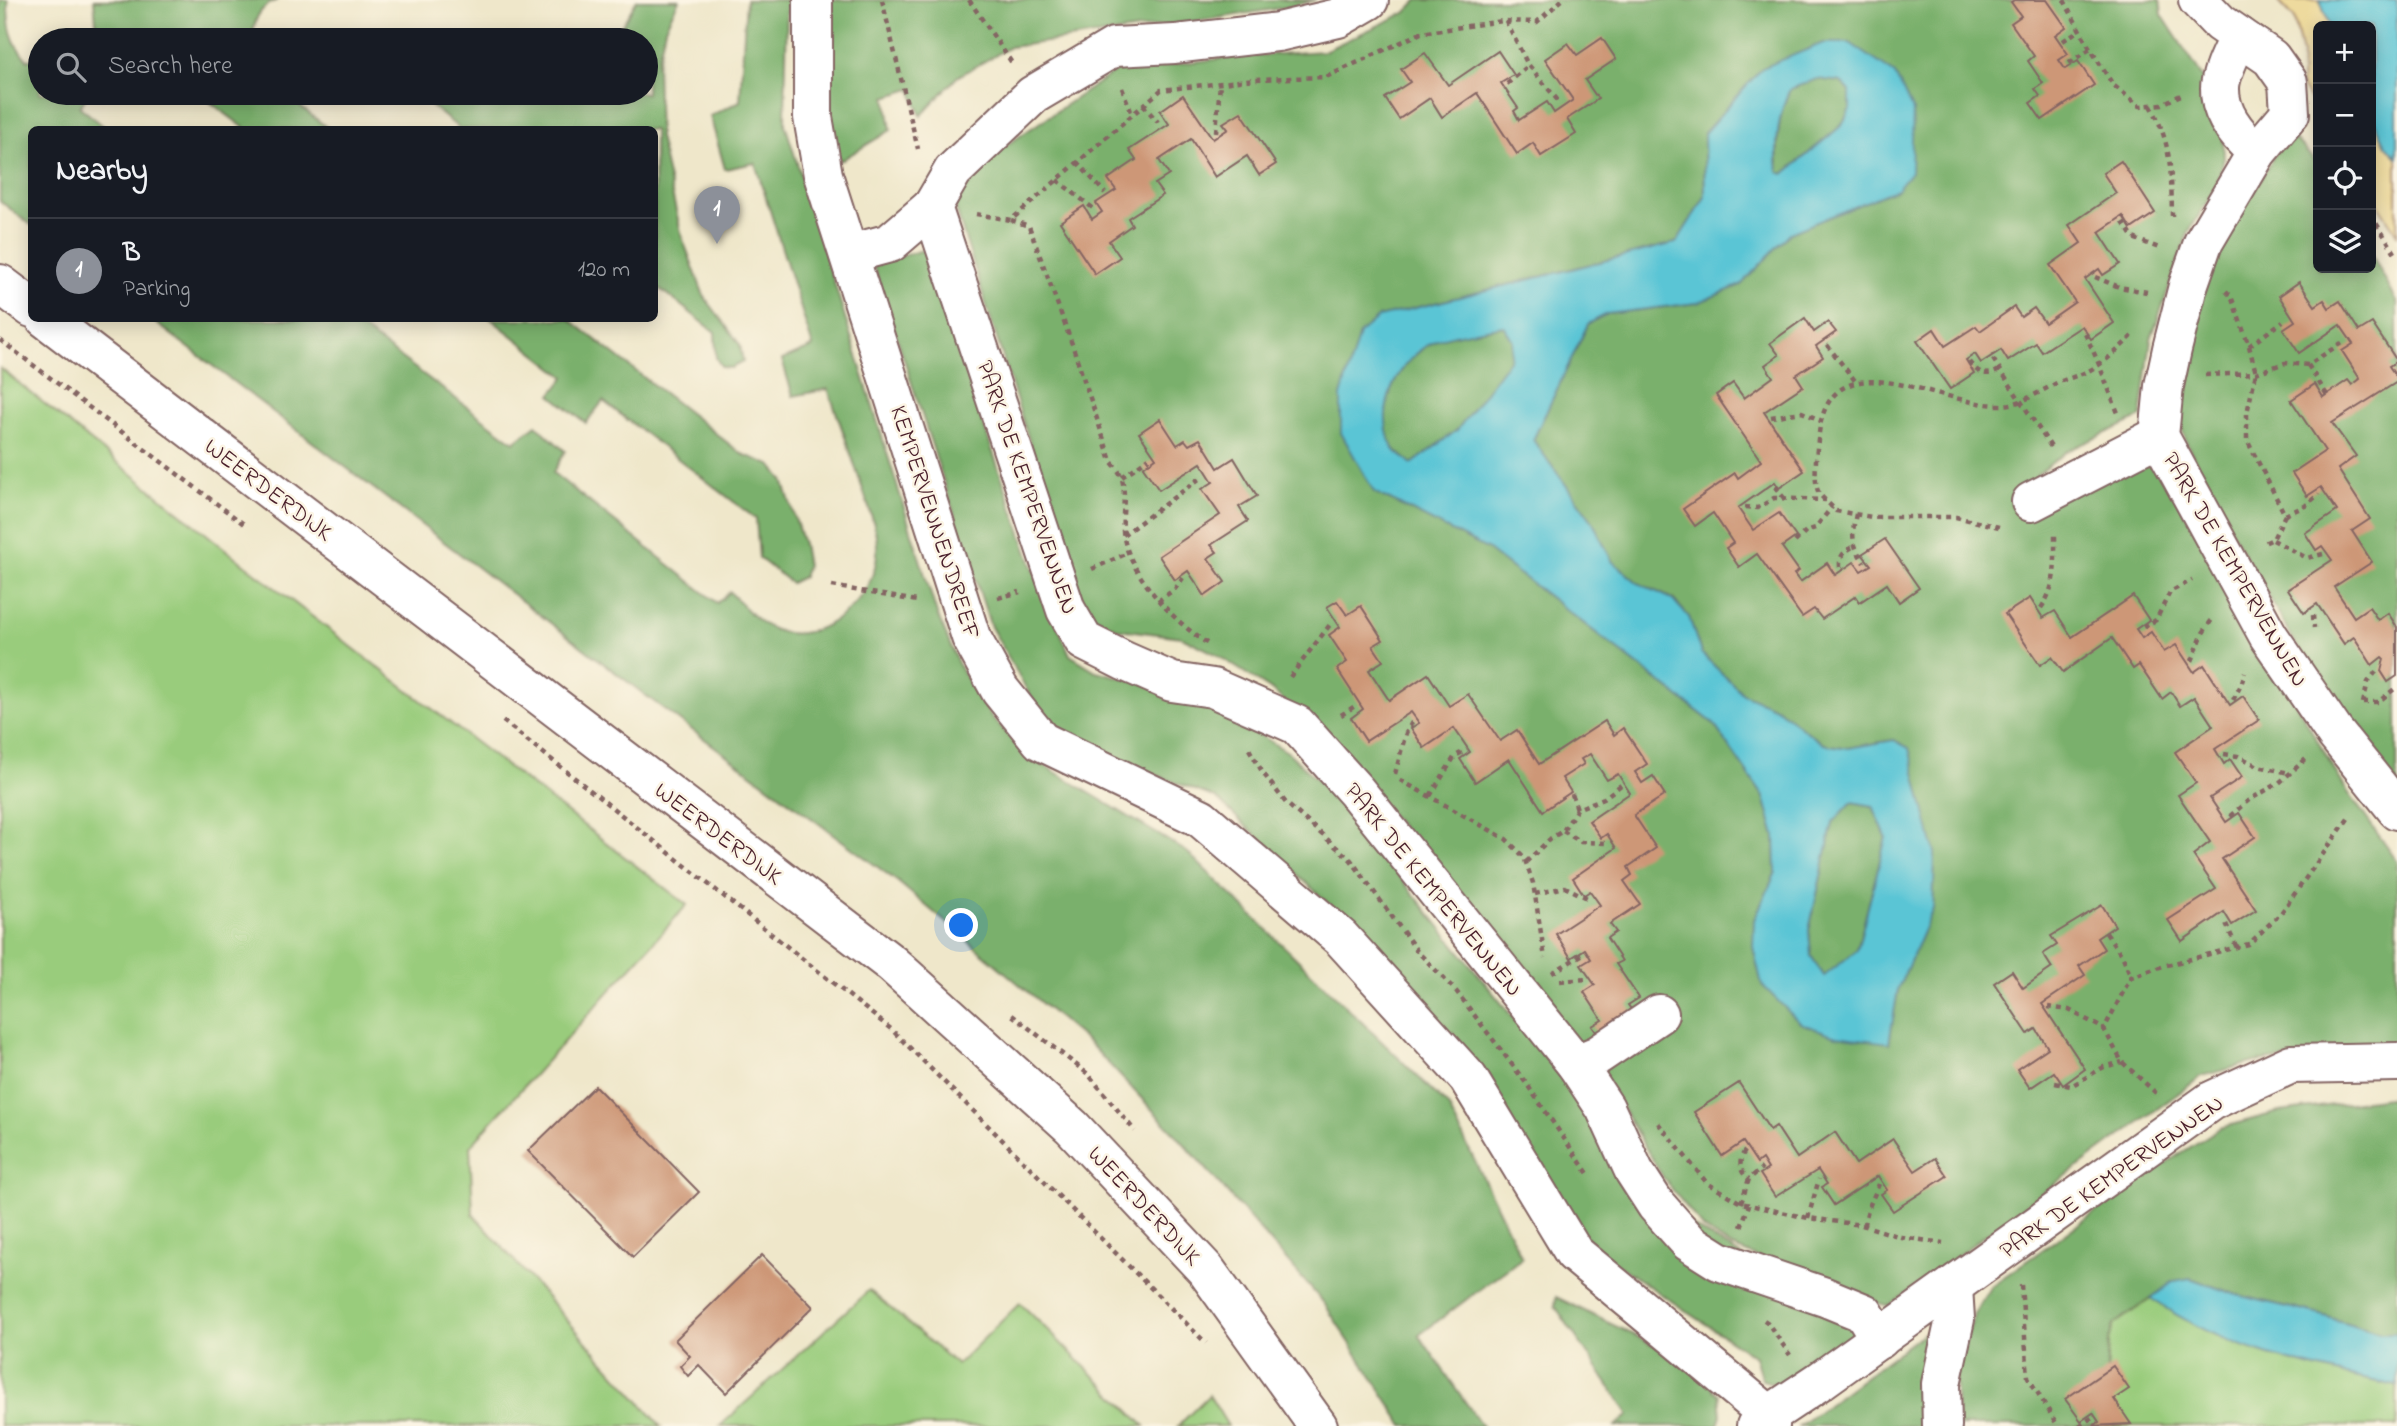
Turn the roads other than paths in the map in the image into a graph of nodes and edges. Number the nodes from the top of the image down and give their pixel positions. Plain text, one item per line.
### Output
1 (813, 0) edge
2 (1369, 0) edge
3 (2198, 0) edge
4 (2238, 36) junction
5 (2257, 152) junction
6 (932, 206) junction
7 (849, 254) junction
8 (0, 284) edge
9 (28, 305) edge
10 (50, 322) edge
11 (2146, 443) junction
12 (2054, 490) road end
13 (2387, 796) edge
14 (1659, 1014) dead end
15 (2397, 1062) edge
16 (1576, 1064) junction
17 (1967, 1276) junction
18 (1880, 1339) junction
19 (1765, 1422) edge
20 (1318, 1426) edge
21 (1942, 1426) edge

1 - 7 street, KEMPERVENNENDREEF
2 - 6 street
3 - 4 street, PARK DE KEMPERVENNEN
4 - 5 street
4 - 5 street, PARK DE KEMPERVENNEN
5 - 11 street, PARK DE KEMPERVENNEN
6 - 7 street
6 - 16 street, PARK DE KEMPERVENNEN
7 - 19 street, KEMPERVENNENDREEF
8 - 9 street
10 - 20 street, WEERDERDIJK
11 - 12 street
11 - 13 street, PARK DE KEMPERVENNEN
14 - 16 street
15 - 17 street, PARK DE KEMPERVENNEN
16 - 18 street, PARK DE KEMPERVENNEN
17 - 18 street, PARK DE KEMPERVENNEN
17 - 21 street
18 - 19 street, PARK DE KEMPERVENNEN

